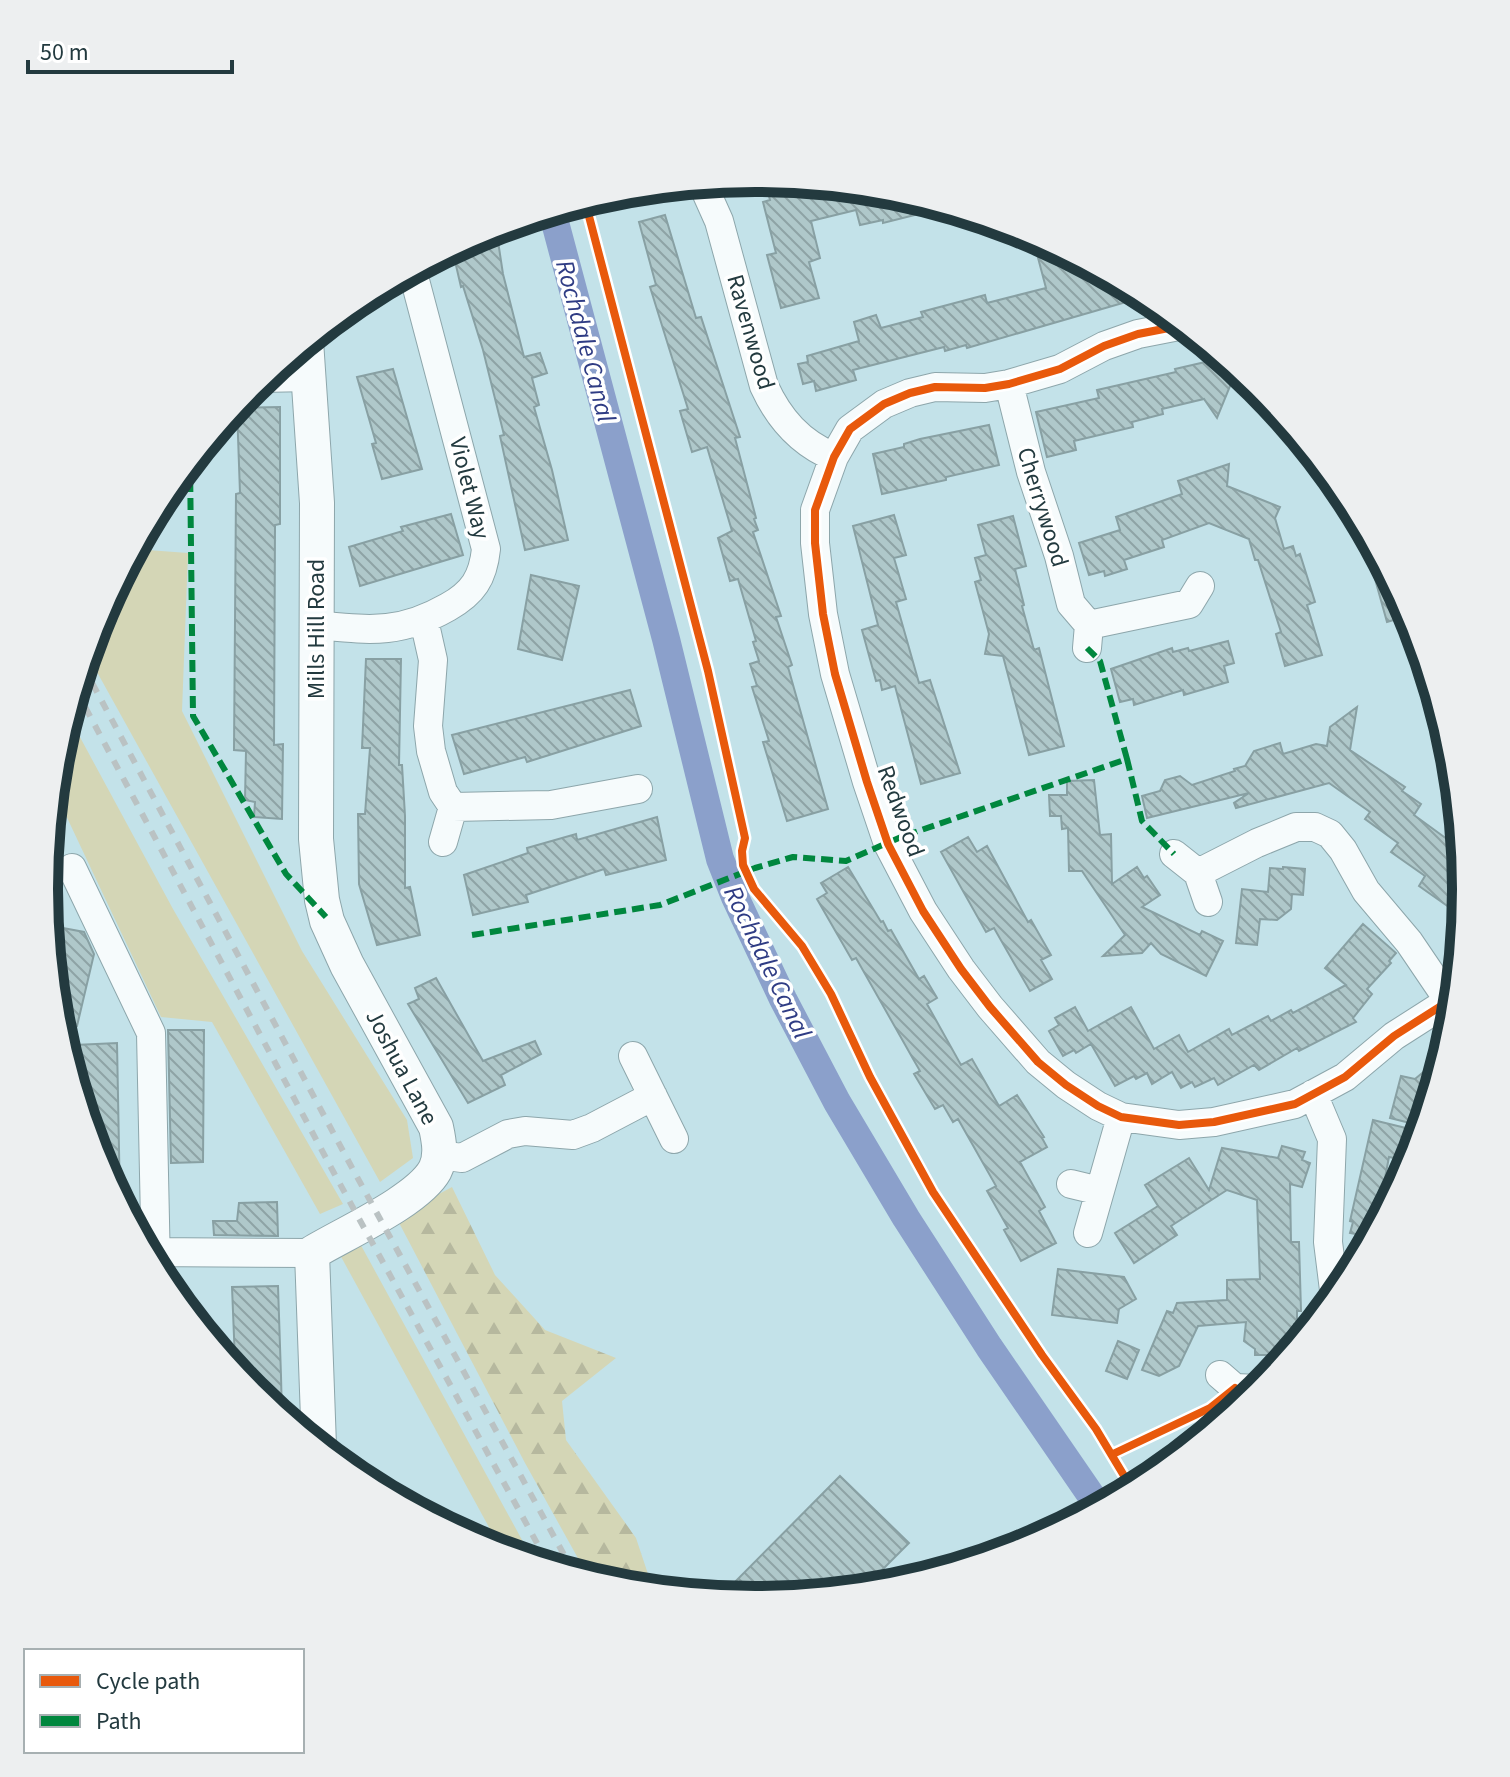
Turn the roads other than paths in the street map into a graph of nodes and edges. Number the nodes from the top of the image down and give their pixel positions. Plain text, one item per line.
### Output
1 (707, 193) edge
2 (415, 281) edge
3 (1169, 328) edge
4 (307, 354) edge
5 (310, 377) junction
6 (281, 378) edge
7 (1009, 384) junction
8 (834, 457) junction
9 (1200, 586) dead end
10 (424, 620) junction
11 (315, 625) junction
12 (638, 789) dead end
13 (453, 807) junction
14 (443, 842) dead end
15 (1174, 854) dead end
16 (72, 868) dead end
17 (1198, 873) junction
18 (1208, 902) dead end
19 (326, 917) joint
20 (1444, 989) edge
21 (1442, 1005) edge
22 (633, 1056) dead end
23 (1313, 1094) junction
24 (653, 1096) junction
25 (1121, 1117) junction
26 (674, 1139) dead end
27 (439, 1155) junction
28 (1071, 1184) dead end
29 (1100, 1191) junction
30 (1088, 1233) dead end
31 (153, 1240) edge
32 (312, 1253) junction
33 (163, 1257) edge
34 (1331, 1282) edge
35 (318, 1431) edge

1 - 8 street, Ravenwood
2 - 10 street, Violet Way
3 - 7 street, Redwood
4 - 5 street, Mills Hill Road
5 - 6 street
5 - 11 street, Mills Hill Road
7 - 8 street, Redwood
7 - 9 street, Cherrywood
8 - 25 street, Redwood
10 - 11 street, Violet Way
10 - 13 street
11 - 19 street, Mills Hill Road
12 - 13 street
13 - 14 street
15 - 17 street
16 - 31 street
17 - 18 street
17 - 20 street
19 - 27 street, Joshua Lane
21 - 23 street, Redwood
22 - 24 street
23 - 25 street, Redwood
23 - 34 street
24 - 26 street
24 - 27 street
25 - 29 street
27 - 32 street, Joshua Lane
28 - 29 street
29 - 30 street
32 - 33 street
32 - 35 street

